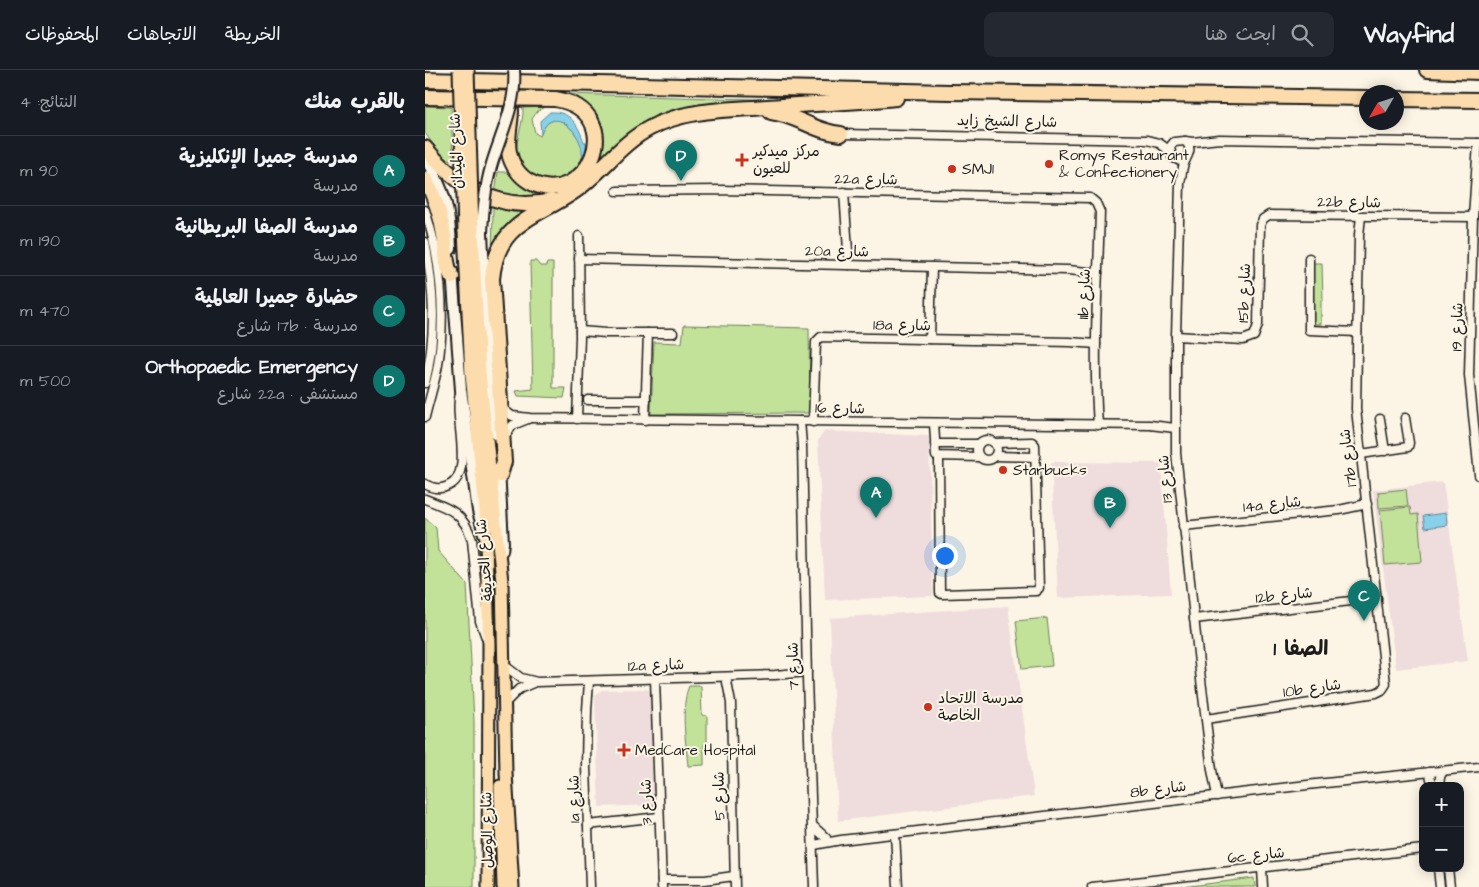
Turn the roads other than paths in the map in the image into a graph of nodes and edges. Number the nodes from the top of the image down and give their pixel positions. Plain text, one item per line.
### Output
1 (459, 70) edge
2 (468, 70) edge
3 (514, 70) edge
4 (1427, 70) edge
5 (1479, 72) edge
6 (425, 80) edge
7 (949, 92) junction
8 (425, 97) edge
9 (1359, 98) edge
10 (1404, 99) edge
11 (1479, 100) edge
12 (743, 108) junction
13 (511, 110) junction
14 (841, 134) joint
15 (1207, 140) junction
16 (1185, 141) junction
17 (1476, 143) edge
18 (425, 148) edge
19 (1170, 151) junction
20 (1190, 151) junction
21 (425, 159) edge
22 (1174, 159) junction
23 (1186, 159) junction
24 (425, 179) edge
25 (1180, 184) junction
26 (617, 191) dead end
27 (847, 193) junction
28 (570, 194) junction
29 (1086, 197) joint
30 (425, 210) edge
31 (1359, 216) junction
32 (1473, 220) junction
33 (1260, 226) joint
34 (473, 232) junction
35 (579, 236) dead end
36 (425, 242) edge
37 (1309, 258) dead end
38 (579, 262) junction
39 (846, 265) junction
40 (932, 267) junction
41 (1098, 270) junction
42 (452, 271) junction
43 (1357, 332) junction
44 (648, 333) junction
45 (673, 333) dead end
46 (580, 334) junction
47 (930, 339) junction
48 (1176, 339) junction
49 (1096, 341) junction
50 (1479, 366) edge
51 (1470, 368) junction
52 (1479, 371) edge
53 (425, 383) edge
54 (461, 390) junction
55 (588, 400) dead end
56 (646, 400) junction
57 (500, 406) junction
58 (425, 417) edge
59 (530, 418) junction
60 (1405, 418) dead end
61 (577, 419) junction
62 (1380, 419) dead end
63 (645, 420) junction
64 (806, 421) junction
65 (934, 423) junction
66 (987, 423) junction
67 (1095, 425) junction
68 (1175, 425) junction
69 (503, 439) junction
70 (987, 441) junction
71 (935, 444) junction
72 (1385, 451) junction
73 (1361, 454) junction
74 (979, 456) junction
75 (995, 456) junction
76 (939, 457) junction
77 (1036, 457) junction
78 (500, 476) junction
79 (1479, 476) edge
80 (425, 484) edge
81 (425, 499) edge
82 (1367, 507) junction
83 (1183, 529) junction
84 (485, 538) junction
85 (499, 556) junction
86 (1377, 598) junction
87 (1194, 619) junction
88 (489, 644) junction
89 (505, 665) junction
90 (807, 675) junction
91 (729, 677) junction
92 (1386, 677) joint
93 (658, 679) junction
94 (586, 681) junction
95 (537, 682) junction
96 (506, 702) junction
97 (1205, 716) junction
98 (1479, 767) edge
99 (1443, 771) junction
100 (1429, 772) junction
101 (506, 774) junction
102 (1432, 782) edge
103 (1439, 782) edge
104 (1214, 796) junction
105 (660, 820) junction
106 (588, 823) junction
107 (813, 826) junction
108 (892, 834) junction
109 (826, 841) junction
110 (814, 842) junction
111 (1419, 849) edge
112 (814, 858) junction
113 (1259, 869) junction
114 (1438, 872) edge
115 (1448, 872) edge
116 (735, 881) edge
117 (662, 884) edge
118 (488, 887) edge
119 (503, 887) edge
120 (513, 887) edge
121 (590, 887) edge
122 (814, 887) edge
123 (898, 887) edge
124 (1092, 887) edge
125 (1261, 887) edge
126 (1440, 887) edge
127 (1450, 887) edge

1 - 34 main road, شارع الميدان, bridge
2 - 34 main road, شارع الميدان, bridge
3 - 13 main road, bridge
4 - 5 highway
6 - 7 highway, شارع الشيخ زايد
7 - 9 highway, شارع الشيخ زايد
7 - 12 highway
8 - 13 highway
10 - 11 highway
12 - 14 highway
12 - 28 highway
13 - 34 main road, bridge
14 - 19 street, شارع الشيخ زايد
15 - 16 street
15 - 17 street
15 - 20 street
16 - 19 street
16 - 20 street
17 - 32 street, شارع 19
18 - 28 highway
19 - 22 street
20 - 23 street
21 - 42 main road
22 - 23 street
22 - 25 street, شارع 13
23 - 25 street, شارع 13
24 - 42 highway
25 - 48 street, شارع 13
26 - 27 street, 22a شارع
27 - 29 street, 22a شارع
27 - 39 street
28 - 57 highway
29 - 41 street, 11b شارع
30 - 58 street
31 - 32 street, 22b شارع
31 - 33 street, 22b شارع
31 - 43 street, 17b شارع
32 - 51 street, شارع 19
33 - 48 street, 15b شارع
34 - 78 main road
34 - 84 main road, شارع الحديقة
34 - 85 main road, شارع الحديقة
35 - 38 street
36 - 53 street
37 - 43 street
38 - 39 street, 20a شارع
38 - 46 street
39 - 40 street, 20a شارع
40 - 41 street, 20a شارع
40 - 47 street
41 - 49 street, 11b شارع
42 - 54 main road
43 - 73 street, 17b شارع
44 - 45 street
44 - 46 street
44 - 56 street
46 - 61 street
47 - 49 street, 18a شارع
47 - 64 street, 18a شارع
48 - 68 street, شارع 13
49 - 67 street, 11b شارع
50 - 51 street
51 - 52 street
51 - 79 street, شارع 19
54 - 80 street
54 - 84 main road
55 - 56 street
56 - 63 street
57 - 59 street, شارع 16
57 - 69 highway
59 - 61 street, شارع 16
59 - 69 street
60 - 72 street
61 - 63 street, شارع 16
62 - 72 street
63 - 64 street, شارع 16
64 - 65 street, شارع 16
64 - 90 street, شارع 7
65 - 66 street, شارع 16
65 - 71 street
66 - 67 street, شارع 16
66 - 70 street
67 - 68 street, شارع 16
68 - 83 street, شارع 13
69 - 78 highway
70 - 71 street
70 - 74 street
70 - 75 street
70 - 77 street
71 - 76 street
72 - 73 street
73 - 82 street, 17b شارع
74 - 75 street
74 - 76 street
75 - 77 street
76 - 77 street
78 - 85 main road
81 - 88 street
82 - 83 street, 14a شارع
82 - 86 street, 17b شارع
83 - 87 street, شارع 13
84 - 88 main road, شارع الحديقة
85 - 89 main road, شارع الحديقة
86 - 87 street, 12b شارع
86 - 92 street, 17b شارع
87 - 97 street, شارع 13
88 - 118 main road, شارع الحديقة
89 - 95 street, 12a شارع
89 - 96 main road, شارع الحديقة
90 - 91 street, 12a شارع
90 - 107 street, شارع 7
91 - 93 street, 12a شارع
91 - 116 street, شارع 5
92 - 97 street, 10b شارع
93 - 94 street, 12a شارع
93 - 105 street, شارع 3
94 - 95 street, 12a شارع
94 - 106 street, 1a شارع
95 - 96 street, 12a شارع
96 - 101 main road, شارع الحديقة
97 - 104 street, شارع 13
98 - 99 street, 8b شارع
99 - 100 street, 8b شارع
99 - 103 street
100 - 102 street
100 - 104 street, 8b شارع
101 - 119 main road, شارع الوصل
101 - 120 main road, شارع الحديقة
104 - 108 street, 8b شارع
105 - 106 street
105 - 117 street, شارع 3
106 - 121 street, 1a شارع
107 - 109 street
107 - 110 street, شارع 7
108 - 109 street, 8b شارع
108 - 123 street
109 - 110 street, 8b شارع
109 - 112 street
110 - 112 street, شارع 7
111 - 113 street, 6c شارع
112 - 122 street, شارع 7
113 - 124 street, 6c شارع
113 - 125 street
114 - 126 street
115 - 127 street
116 - 117 street

